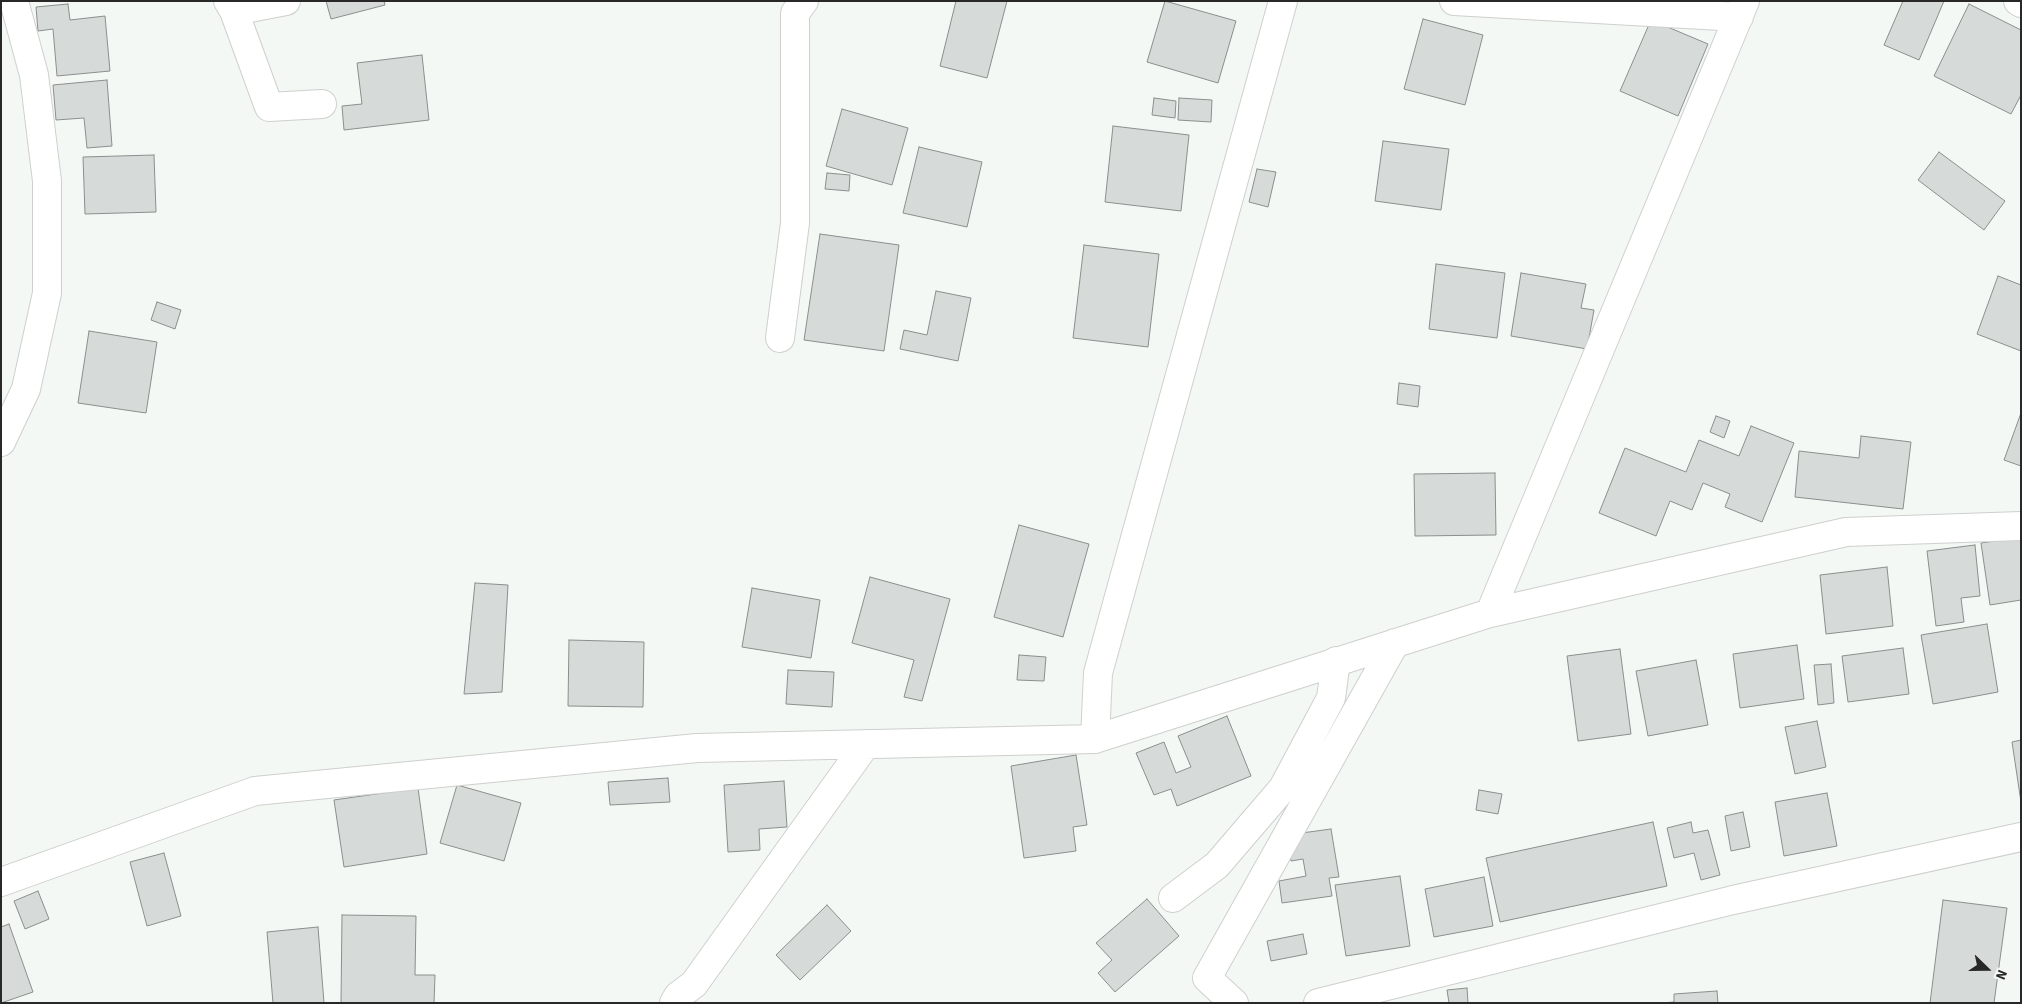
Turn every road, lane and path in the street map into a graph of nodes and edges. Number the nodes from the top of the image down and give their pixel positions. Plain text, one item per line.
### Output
1 (14, 1) edge
2 (286, 1) edge
3 (804, 1) edge
4 (1283, 1) edge
5 (1454, 1) edge
6 (231, 6) edge
7 (1742, 9) edge
8 (322, 104) dead end
9 (780, 338) dead end
10 (1, 442) edge
11 (2021, 526) edge
12 (1490, 613) junction
13 (1395, 643) junction
14 (1336, 662) junction
15 (1094, 739) junction
16 (866, 744) junction
17 (2021, 837) edge
18 (1, 882) edge
19 (1172, 898) dead end
20 (674, 1003) edge
21 (1234, 1003) edge
22 (1318, 1003) edge

1 - 10 street
2 - 6 street
3 - 9 street
4 - 15 street
5 - 7 street
6 - 8 street
7 - 12 street
11 - 12 street
12 - 13 street
13 - 14 street
13 - 21 street
14 - 15 street
14 - 19 street
15 - 16 street
16 - 18 street
16 - 20 street
17 - 22 street

